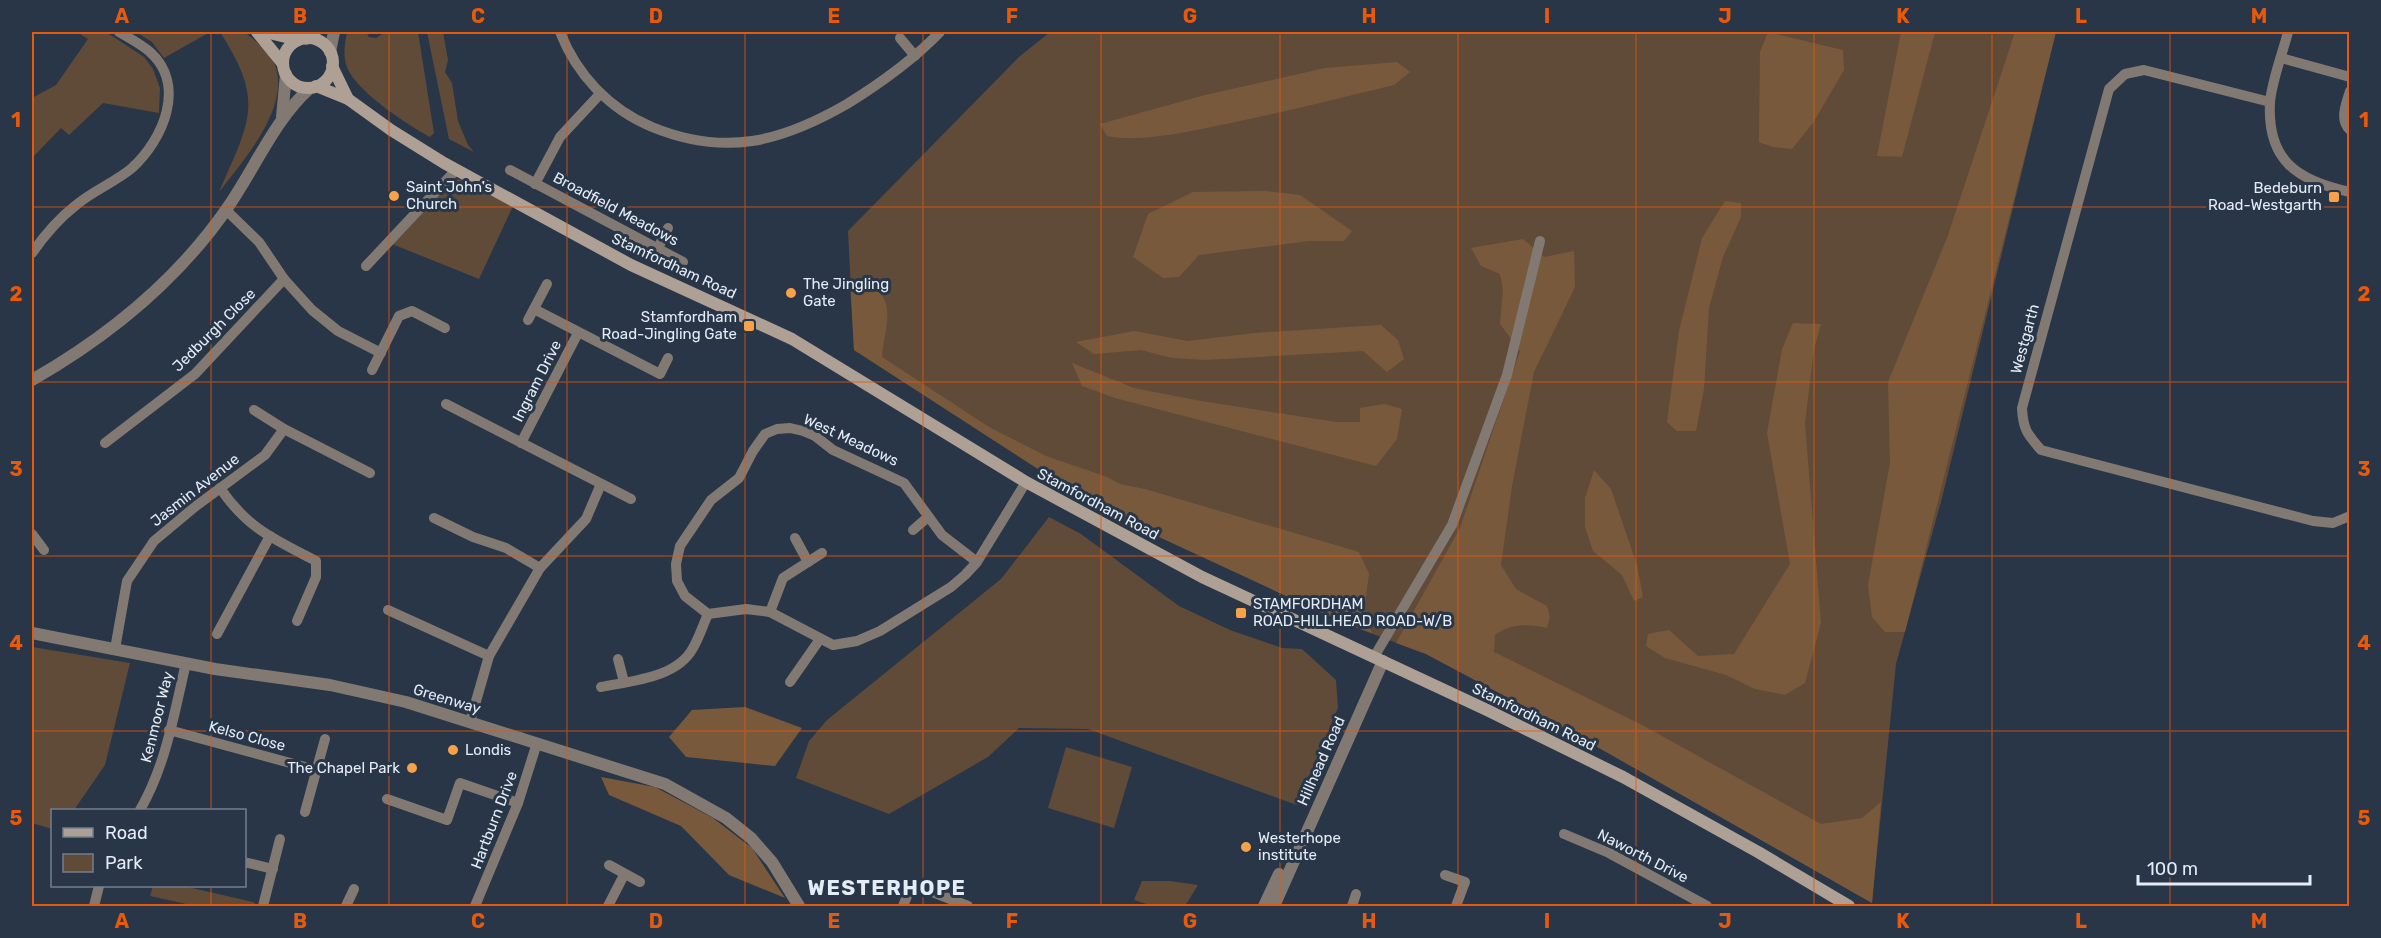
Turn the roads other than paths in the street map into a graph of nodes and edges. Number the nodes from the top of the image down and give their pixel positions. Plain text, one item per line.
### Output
1 (119, 32) edge
2 (257, 32) edge
3 (265, 32) edge
4 (333, 32) edge
5 (940, 32) edge
6 (2288, 32) edge
7 (564, 33) edge
8 (306, 37) edge
9 (900, 38) dead end
10 (330, 52) junction
11 (915, 56) junction
12 (2281, 58) junction
13 (332, 66) junction
14 (284, 69) junction
15 (2349, 77) edge
16 (313, 87) junction
17 (2349, 92) edge
18 (600, 94) junction
19 (348, 99) junction
20 (2270, 102) junction
21 (282, 118) junction
22 (2349, 130) edge
23 (456, 170) junction
24 (510, 170) dead end
25 (536, 184) junction
26 (2349, 192) edge
27 (226, 210) junction
28 (668, 228) dead end
29 (1539, 241) dead end
30 (658, 249) junction
31 (32, 253) edge
32 (683, 261) dead end
33 (366, 266) dead end
34 (284, 279) junction
35 (547, 284) dead end
36 (446, 328) dead end
37 (579, 333) junction
38 (381, 353) junction
39 (668, 358) dead end
40 (372, 370) dead end
41 (32, 380) edge
42 (446, 404) dead end
43 (254, 410) dead end
44 (284, 429) junction
45 (105, 443) dead end
46 (522, 443) junction
47 (370, 473) dead end
48 (1026, 482) junction
49 (602, 484) junction
50 (220, 488) junction
51 (631, 499) dead end
52 (2349, 516) edge
53 (928, 517) junction
54 (434, 518) dead end
55 (913, 530) dead end
56 (32, 534) edge
57 (270, 536) junction
58 (795, 538) dead end
59 (44, 550) dead end
60 (822, 553) dead end
61 (808, 562) junction
62 (976, 562) junction
63 (540, 568) junction
64 (388, 610) dead end
65 (770, 612) junction
66 (708, 614) junction
67 (297, 621) dead end
68 (32, 633) edge
69 (216, 634) dead end
70 (820, 639) junction
71 (115, 649) junction
72 (489, 656) junction
73 (618, 659) dead end
74 (1379, 659) junction
75 (186, 663) junction
76 (624, 682) junction
77 (790, 682) dead end
78 (601, 687) dead end
79 (470, 722) junction
80 (169, 730) junction
81 (1350, 734) junction
82 (325, 739) dead end
83 (537, 743) junction
84 (316, 770) junction
85 (387, 799) dead end
86 (518, 803) junction
87 (141, 809) edge
88 (305, 812) dead end
89 (1564, 834) dead end
90 (280, 839) dead end
91 (246, 862) edge
92 (609, 865) dead end
93 (273, 869) junction
94 (624, 875) junction
95 (1445, 875) dead end
96 (640, 882) dead end
97 (99, 887) edge
98 (354, 889) dead end
99 (1356, 894) dead end
100 (94, 906) edge
101 (262, 906) edge
102 (346, 906) edge
103 (474, 906) edge
104 (608, 906) edge
105 (799, 906) edge
106 (903, 906) edge
107 (968, 906) edge
108 (1264, 906) edge
109 (1274, 906) edge
110 (1352, 906) edge
111 (1456, 906) edge
112 (1707, 906) edge
113 (1849, 906) edge

1 - 31 street
2 - 14 main road
3 - 8 main road
4 - 10 street
5 - 11 street
6 - 12 street
7 - 18 street
8 - 10 main road
8 - 14 main road
9 - 11 street
10 - 13 main road
11 - 18 street
12 - 15 street
12 - 20 street
13 - 16 main road
13 - 19 main road, Stamfordham Road
14 - 16 main road
14 - 21 street
16 - 19 main road, Stamfordham Road
16 - 21 street
17 - 22 street
18 - 25 street, Broadfield Meadows
19 - 23 main road, Stamfordham Road
20 - 26 street
20 - 52 street, Westgarth
21 - 27 street
23 - 33 street
23 - 48 main road, Stamfordham Road
24 - 25 street, Broadfield Meadows
25 - 30 street, Broadfield Meadows
27 - 34 street
27 - 41 street
28 - 30 street
29 - 74 street
30 - 32 street, Broadfield Meadows
34 - 38 street
34 - 45 street, Jedburgh Close
35 - 37 street, Ingram Drive
36 - 38 street
37 - 39 street, Ingram Drive
37 - 46 street, Ingram Drive
38 - 40 street
42 - 46 street, Ingram Drive
43 - 44 street
44 - 47 street
44 - 50 street, Jasmin Avenue
46 - 49 street, Ingram Drive
48 - 62 street
48 - 74 main road, Stamfordham Road
49 - 51 street, Ingram Drive
49 - 63 street
50 - 57 street
50 - 71 street, Jasmin Avenue
53 - 55 street
53 - 62 street, West Meadows
53 - 66 street, West Meadows
54 - 63 street
56 - 59 street
57 - 67 street
57 - 69 street
58 - 61 street
60 - 61 street
61 - 65 street
62 - 70 street
63 - 72 street
64 - 72 street
65 - 66 street
65 - 70 street
66 - 76 street
68 - 71 street, Greenway
70 - 77 street
71 - 75 street, Greenway
72 - 79 street
73 - 76 street
74 - 81 street, Hillhead Road
74 - 113 main road, Stamfordham Road
75 - 79 street, Greenway
75 - 80 street, Kenmoor Way
76 - 78 street
79 - 83 street, Greenway
80 - 84 street, Kelso Close
80 - 87 street, Kenmoor Way
81 - 108 street
81 - 109 street, Hillhead Road
82 - 84 street
83 - 86 street, Hartburn Drive
83 - 105 street, Greenway
84 - 88 street
85 - 86 street
86 - 103 street, Hartburn Drive
89 - 112 street, Naworth Drive
90 - 93 street
91 - 93 street
92 - 94 street
93 - 101 street
94 - 96 street
94 - 104 street
95 - 111 street
97 - 100 street
98 - 102 street
99 - 110 street
106 - 107 street

